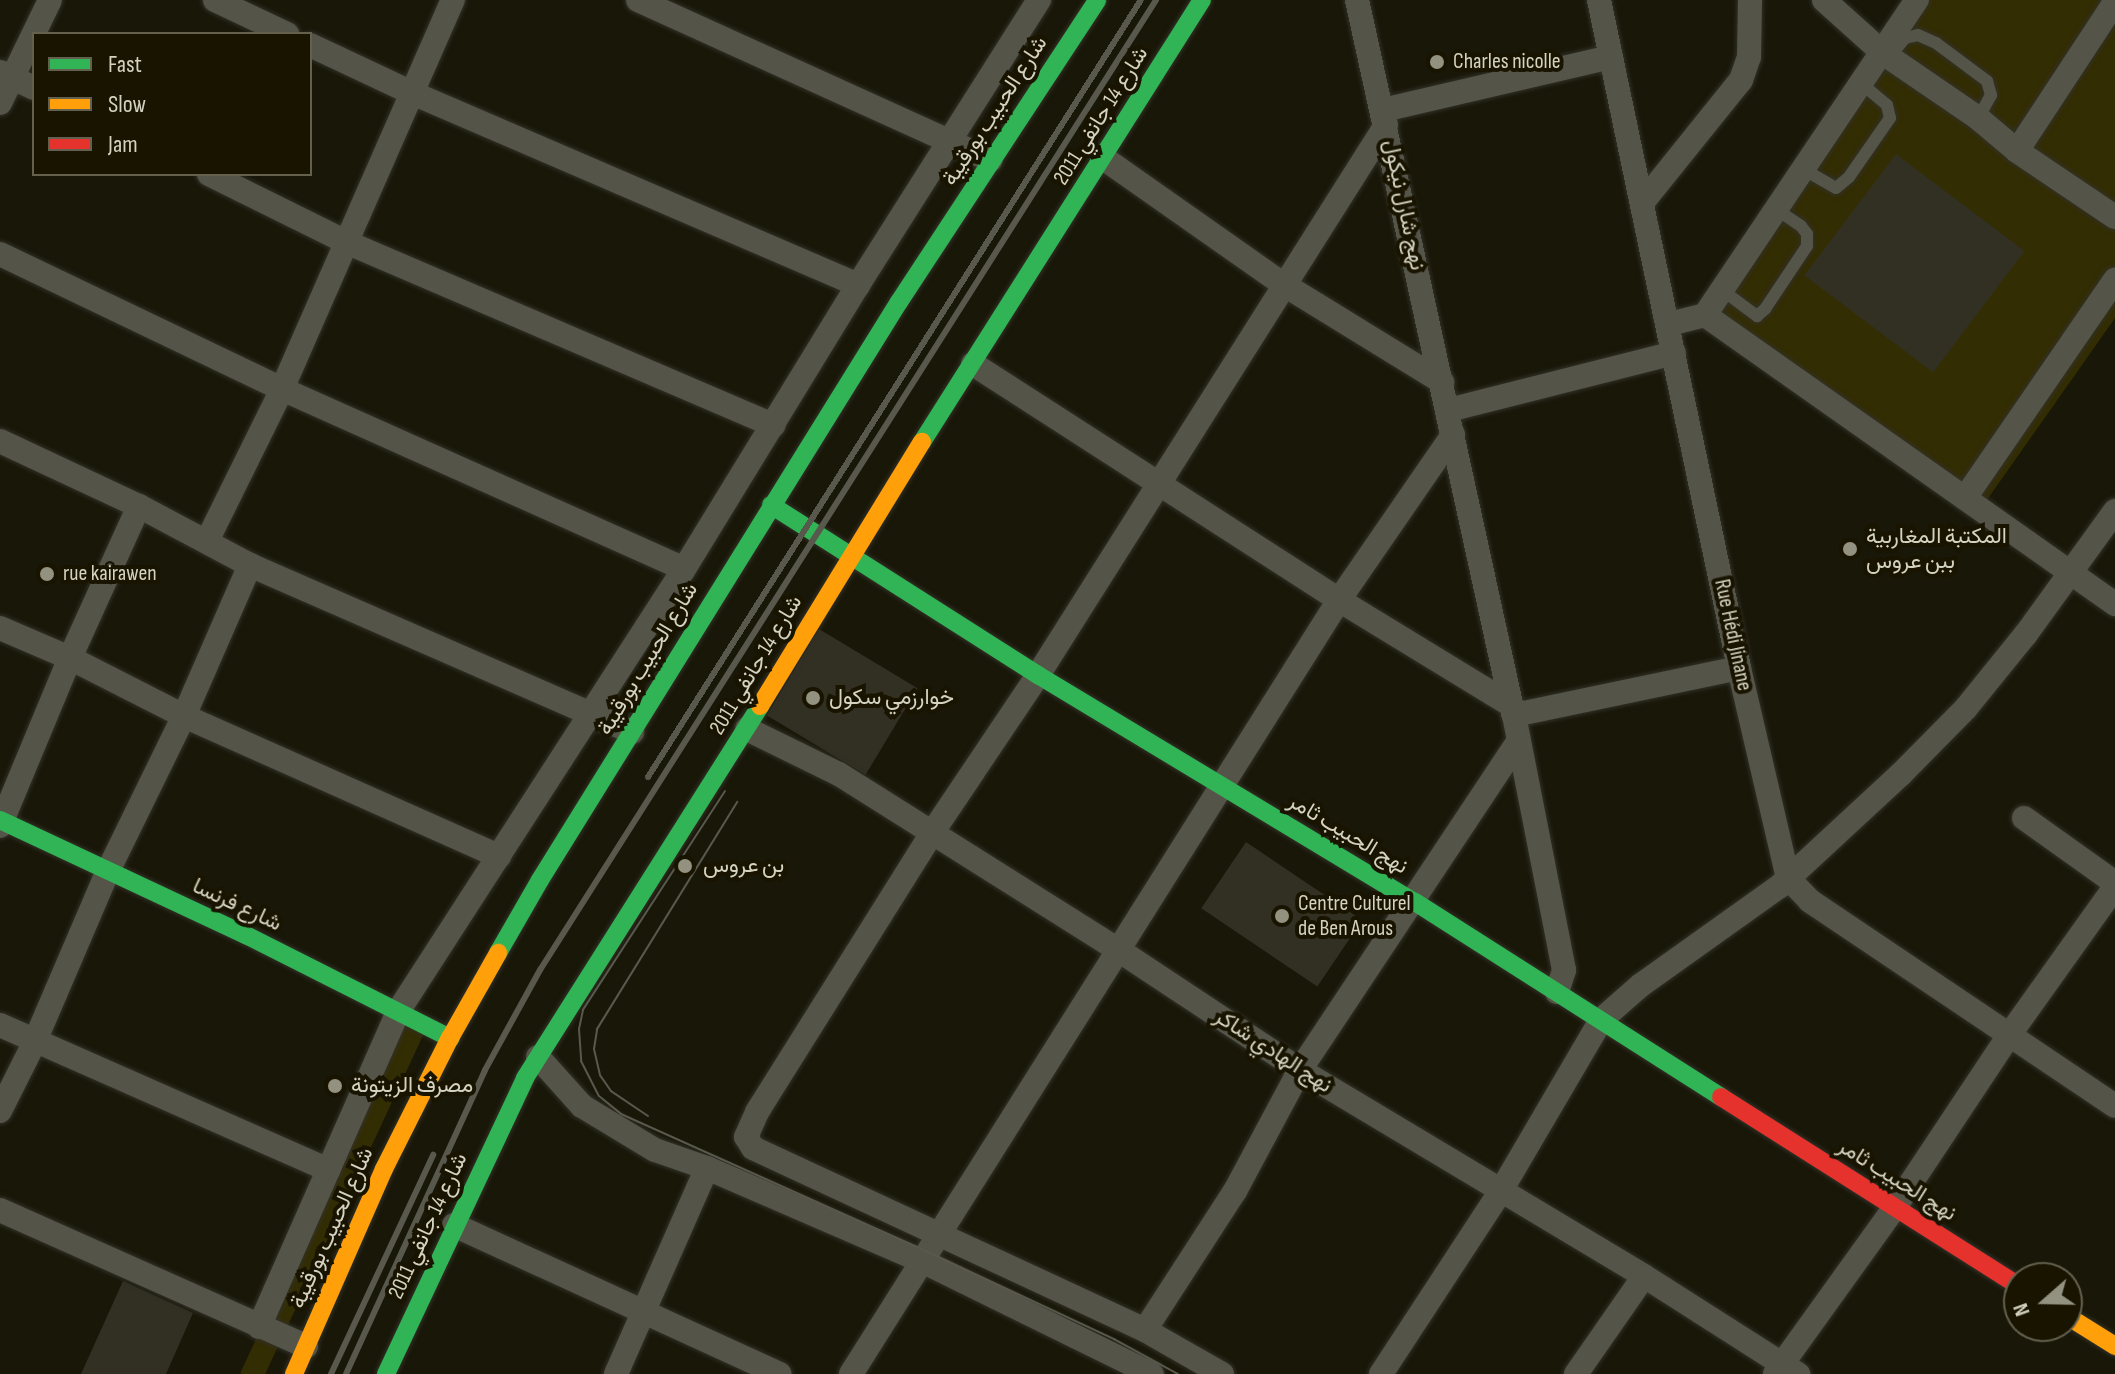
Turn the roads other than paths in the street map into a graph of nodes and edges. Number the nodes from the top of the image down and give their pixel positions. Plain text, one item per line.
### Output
1 (50, 0) edge
2 (215, 0) edge
3 (453, 0) edge
4 (638, 0) edge
5 (1038, 0) edge
6 (1097, 0) edge
7 (1202, 0) edge
8 (1357, 0) edge
9 (1599, 0) edge
10 (1750, 0) edge
11 (1824, 0) edge
12 (1917, 0) edge
13 (2115, 2) edge
14 (283, 32) edge
15 (312, 46) edge
16 (1886, 55) junction
17 (1611, 57) junction
18 (6, 74) edge
19 (1862, 84) junction
20 (32, 87) edge
21 (410, 92) junction
22 (0, 103) edge
23 (1384, 117) junction
24 (1978, 118) junction
25 (948, 141) junction
26 (2017, 151) junction
27 (1102, 157) junction
28 (990, 160) junction
29 (1803, 169) junction
30 (213, 176) edge
31 (1642, 203) junction
32 (1776, 209) junction
33 (2115, 217) edge
34 (346, 242) junction
35 (0, 254) edge
36 (2115, 280) edge
37 (1283, 284) junction
38 (858, 285) junction
39 (1722, 290) junction
40 (1705, 315) junction
41 (1669, 324) junction
42 (1674, 353) junction
43 (973, 364) junction
44 (1442, 382) junction
45 (282, 389) junction
46 (1449, 410) junction
47 (774, 425) junction
48 (1453, 435) junction
49 (0, 441) edge
50 (1158, 482) junction
51 (737, 485) junction
52 (1965, 498) junction
53 (771, 505) junction
54 (139, 506) junction
55 (2115, 511) edge
56 (207, 541) junction
57 (851, 554) junction
58 (250, 565) junction
59 (684, 569) junction
60 (2070, 574) junction
61 (1339, 600) junction
62 (2115, 604) edge
63 (0, 628) edge
64 (70, 658) junction
65 (1739, 668) junction
66 (1038, 675) junction
67 (1512, 710) junction
68 (589, 713) junction
69 (184, 716) junction
70 (747, 729) junction
71 (632, 732) junction
72 (1519, 741) junction
73 (1221, 786) junction
74 (2024, 818) dead end
75 (1, 822) edge
76 (932, 833) junction
77 (499, 856) junction
78 (108, 871) junction
79 (1788, 878) junction
80 (2115, 885) edge
81 (1415, 902) junction
82 (1120, 951) junction
83 (1557, 992) junction
84 (399, 1010) junction
85 (1601, 1020) junction
86 (0, 1025) edge
87 (2010, 1034) junction
88 (450, 1038) junction
89 (35, 1041) junction
90 (538, 1057) junction
91 (1300, 1070) junction
92 (2115, 1106) edge
93 (0, 1111) edge
94 (707, 1168) junction
95 (328, 1170) junction
96 (1502, 1189) junction
97 (1895, 1207) junction
98 (0, 1210) edge
99 (454, 1225) junction
100 (939, 1232) junction
101 (922, 1261) junction
102 (1644, 1276) junction
103 (2003, 1276) edge
104 (645, 1311) junction
105 (2083, 1326) edge
106 (259, 1327) junction
107 (1145, 1330) junction
108 (306, 1346) junction
109 (2115, 1346) edge
110 (1785, 1371) edge
111 (294, 1374) edge
112 (386, 1374) edge
113 (616, 1374) edge
114 (779, 1374) edge
115 (851, 1374) edge
116 (1152, 1374) edge
117 (1222, 1374) edge
118 (1381, 1374) edge
119 (1576, 1374) edge

1 - 18 street
2 - 14 street
3 - 21 street
4 - 25 street
5 - 25 street
6 - 28 street, شارع الحبيب بورقيبة
7 - 27 street, شارع 14 جانفي 2011
8 - 23 street, نهج شارل نيكول
9 - 17 street, Rue Hédi Jinane
10 - 31 street
11 - 16 street
12 - 16 street
13 - 26 street
15 - 21 street
16 - 19 street
16 - 24 street
16 - 24 lane
17 - 23 street
17 - 31 street, Rue Hédi Jinane
18 - 20 street
18 - 22 street
19 - 29 street
19 - 29 lane
21 - 34 street
21 - 38 street
23 - 37 street
23 - 44 street, نهج شارل نيكول
24 - 26 street
25 - 28 street
25 - 38 street
26 - 33 street
27 - 37 street
27 - 43 street, شارع 14 جانفي 2011
28 - 53 street, شارع الحبيب بورقيبة
29 - 32 street
30 - 34 street
31 - 41 street, Rue Hédi Jinane
32 - 39 street
32 - 39 lane
34 - 45 street
34 - 47 street
35 - 45 street
36 - 52 street
37 - 44 street
37 - 50 street
38 - 47 street
39 - 40 street
40 - 41 street
40 - 52 street
41 - 42 street, Rue Hédi Jinane
42 - 46 street
42 - 65 street, Rue Hédi Jinane
43 - 50 street
43 - 57 street, شارع 14 جانفي 2011
44 - 46 street, نهج شارل نيكول
45 - 56 street
45 - 59 street
46 - 48 street, نهج شارل نيكول
47 - 51 street
48 - 61 street
48 - 67 street, نهج شارل نيكول
49 - 54 street
50 - 61 street
50 - 66 street
51 - 53 street
51 - 59 street
52 - 60 street
53 - 57 street, نهج الحبيب ثامر
53 - 71 street, شارع الحبيب بورقيبة
54 - 56 street
54 - 64 street
55 - 60 street
56 - 58 street
57 - 66 street, نهج الحبيب ثامر
57 - 70 street, شارع 14 جانفي 2011
58 - 68 street
58 - 69 street
59 - 68 street
60 - 62 street
60 - 79 street
61 - 67 street
61 - 73 street
63 - 64 street
64 - 69 street
64 - 75 street
65 - 67 street
65 - 79 street, Rue Hédi Jinane
66 - 73 street, نهج الحبيب ثامر
66 - 76 street
67 - 72 street, نهج شارل نيكول
68 - 71 street
68 - 77 street
69 - 77 street
69 - 78 street
70 - 76 street, نهج الهادي شاكر
70 - 90 street, شارع 14 جانفي 2011
71 - 88 street, شارع الحبيب بورقيبة
72 - 81 street
72 - 83 street, نهج شارل نيكول
73 - 81 street, نهج الحبيب ثامر
73 - 82 street
74 - 80 street
75 - 78 street, شارع فرنسا
76 - 82 street, نهج الهادي شاكر
76 - 100 street
77 - 84 street
78 - 84 street, شارع فرنسا
78 - 89 street
79 - 85 street
79 - 87 street
80 - 87 street
81 - 83 street, نهج الحبيب ثامر
81 - 91 street
82 - 91 street, نهج الهادي شاكر
82 - 100 street
83 - 85 street, نهج الحبيب ثامر
84 - 88 street, شارع فرنسا
84 - 95 street
85 - 96 street
85 - 97 street, نهج الحبيب ثامر
86 - 89 street
87 - 92 street
87 - 97 street
88 - 108 street, شارع الحبيب بورقيبة
89 - 93 street
89 - 95 street
90 - 94 street
90 - 99 street, شارع 14 جانفي 2011
91 - 96 street, نهج الهادي شاكر
91 - 107 street
94 - 101 street
94 - 104 street
95 - 106 street
96 - 102 street, نهج الهادي شاكر
96 - 118 street
97 - 103 street, نهج الحبيب ثامر
97 - 110 street
98 - 106 street
99 - 104 street
99 - 112 street, شارع 14 جانفي 2011
100 - 101 street
100 - 107 street
101 - 115 street
101 - 116 street
102 - 110 street, نهج الهادي شاكر
102 - 119 street
104 - 113 street
104 - 114 street
105 - 109 street
106 - 108 street
107 - 117 street
108 - 111 street, شارع الحبيب بورقيبة

